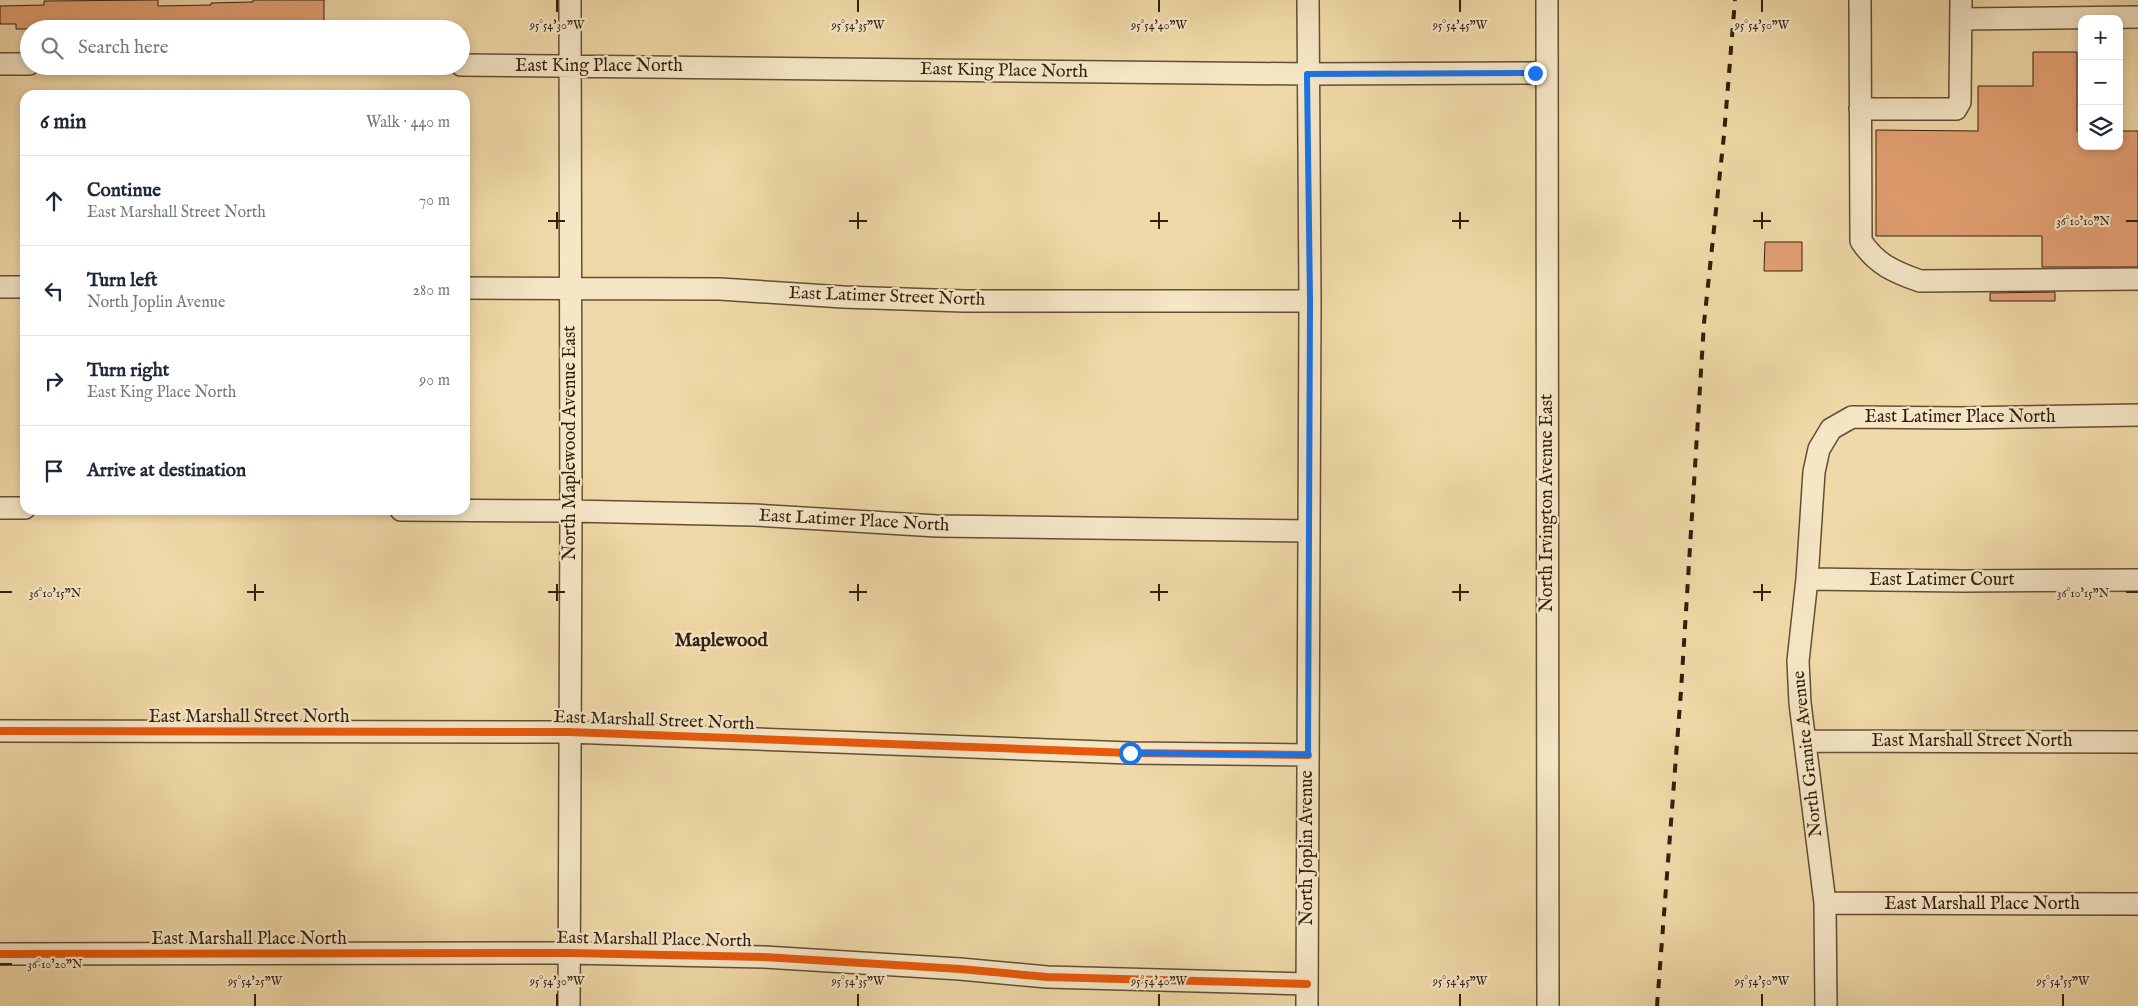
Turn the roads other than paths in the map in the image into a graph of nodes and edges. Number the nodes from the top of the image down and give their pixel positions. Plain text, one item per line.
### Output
1 (570, 0) edge
2 (1308, 0) edge
3 (1547, 0) edge
4 (1860, 0) edge
5 (1961, 9) edge
6 (2138, 16) edge
7 (2138, 26) edge
8 (0, 64) edge
9 (20, 64) edge
10 (470, 66) edge
11 (569, 66) junction
12 (1546, 73) junction
13 (1307, 74) junction
14 (1860, 109) junction
15 (2138, 279) edge
16 (0, 287) edge
17 (20, 287) edge
18 (470, 288) edge
19 (570, 288) junction
20 (1310, 301) junction
21 (2138, 415) edge
22 (1814, 472) joint
23 (0, 508) edge
24 (20, 508) edge
25 (470, 510) edge
26 (571, 511) junction
27 (1307, 531) junction
28 (1807, 579) junction
29 (2138, 580) edge
30 (0, 731) edge
31 (569, 732) junction
32 (1805, 741) junction
33 (2138, 742) edge
34 (1308, 755) junction
35 (1825, 903) junction
36 (2138, 904) edge
37 (569, 953) junction
38 (0, 954) edge
39 (1307, 984) junction
40 (568, 1006) edge
41 (1307, 1006) edge
42 (1548, 1006) edge
43 (1826, 1006) edge

1 - 11 street, North Maplewood Avenue East
2 - 13 street, North Joplin Avenue
3 - 12 street, North Irvington Avenue East
4 - 14 street
5 - 6 street
5 - 14 street
6 - 7 street
8 - 9 street
10 - 11 street, East King Place North
11 - 13 street, East King Place North
11 - 19 street, North Maplewood Avenue East
12 - 13 street, East King Place North
12 - 42 street, North Irvington Avenue East
13 - 20 street, North Joplin Avenue
14 - 15 street
16 - 17 street
18 - 19 street, East Latimer Street North
19 - 20 street, East Latimer Street North
19 - 26 street, North Maplewood Avenue East
20 - 27 street, North Joplin Avenue
21 - 22 street, East Latimer Place North
22 - 28 street, North Granite Avenue
23 - 24 street
25 - 26 street, East Latimer Place North
26 - 27 street, East Latimer Place North
26 - 31 street, North Maplewood Avenue East
27 - 34 street, North Joplin Avenue
28 - 29 street, East Latimer Court
28 - 32 street, North Granite Avenue
30 - 31 street, East Marshall Street North
31 - 34 street, East Marshall Street North
31 - 37 street, North Maplewood Avenue East
32 - 33 street, East Marshall Street North
32 - 35 street, North Granite Avenue
34 - 39 street, North Joplin Avenue
35 - 36 street, East Marshall Place North
35 - 43 street, North Granite Avenue
37 - 38 street, East Marshall Place North
37 - 39 street, East Marshall Place North
37 - 40 street, North Maplewood Avenue East
39 - 41 street, North Joplin Avenue

